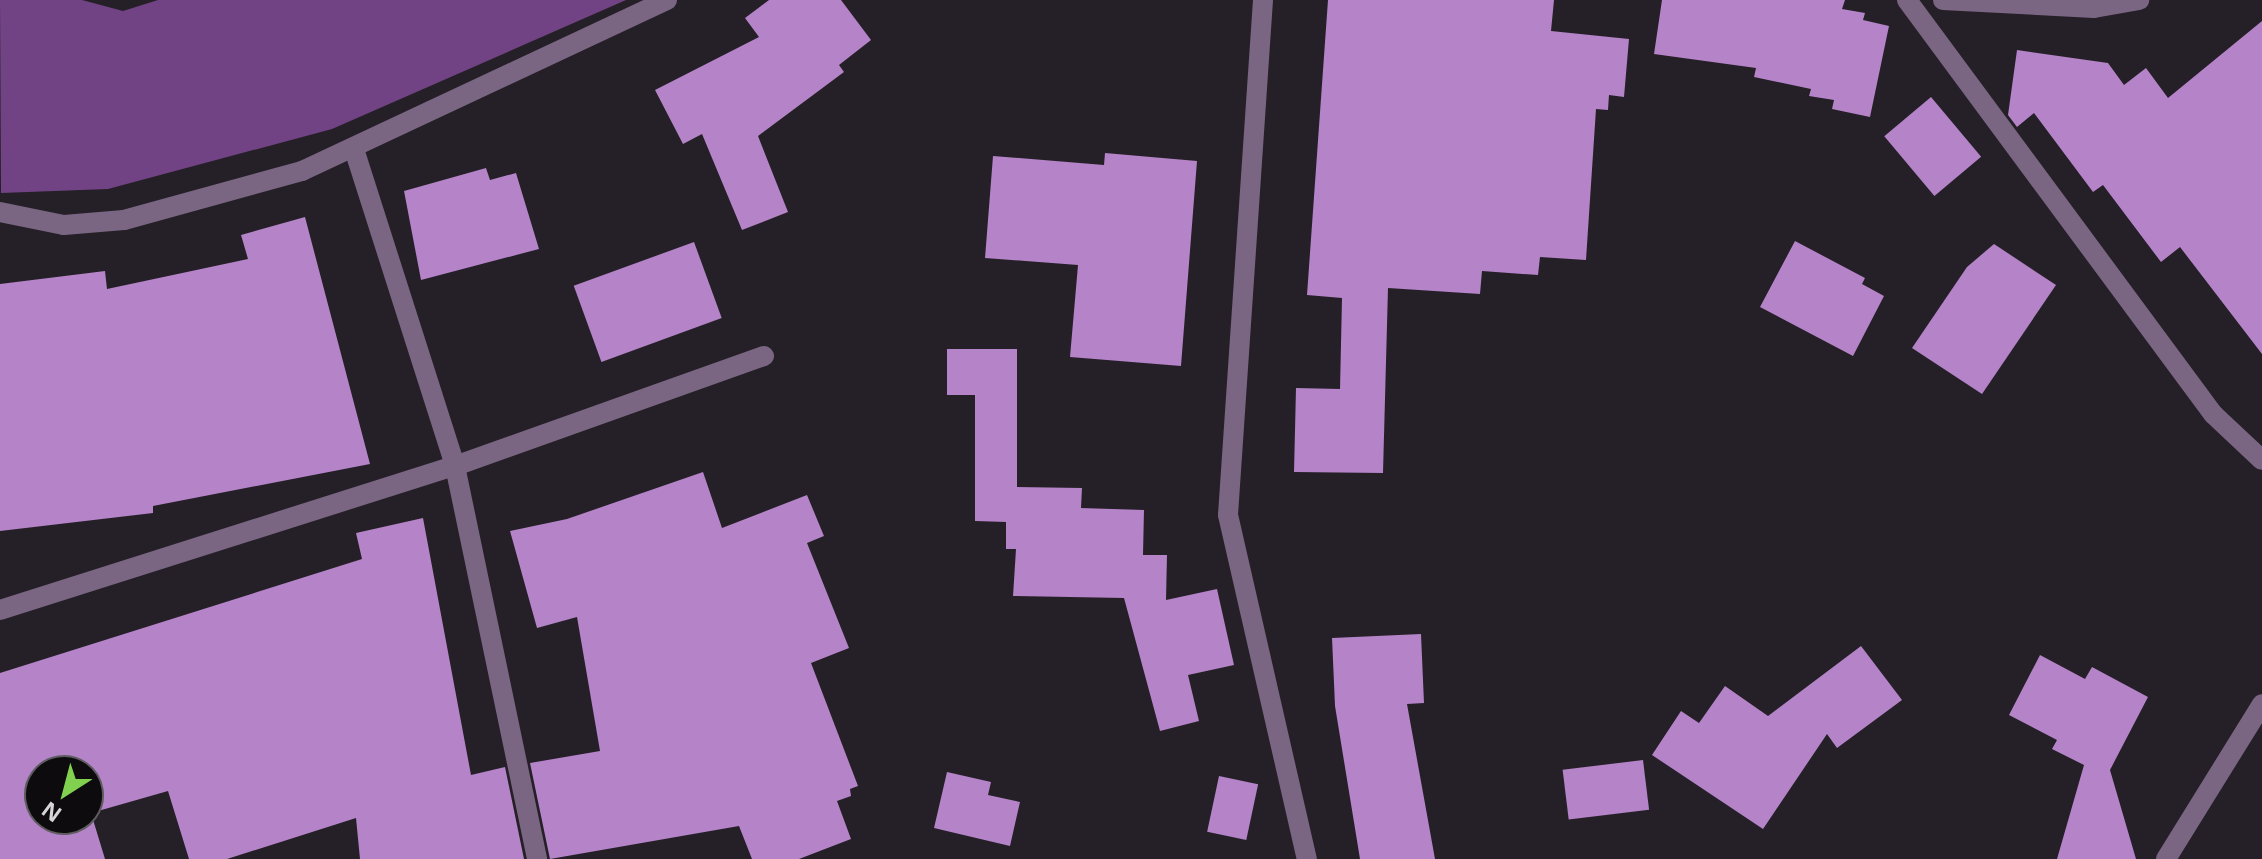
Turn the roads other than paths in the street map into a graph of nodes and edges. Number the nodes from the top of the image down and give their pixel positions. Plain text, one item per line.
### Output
1 (667, 0) edge
2 (1263, 0) edge
3 (1907, 0) edge
4 (1943, 0) edge
5 (2139, 0) edge
6 (354, 149) junction
7 (0, 212) edge
8 (764, 356) dead end
9 (2262, 460) edge
10 (455, 466) junction
11 (0, 610) edge
12 (2262, 704) edge
13 (537, 859) edge
14 (1307, 859) edge
15 (2166, 859) edge

1 - 6 street
2 - 14 street
3 - 9 street
4 - 5 street
6 - 7 street
6 - 10 street
8 - 10 street
10 - 11 street
10 - 13 street
12 - 15 street

